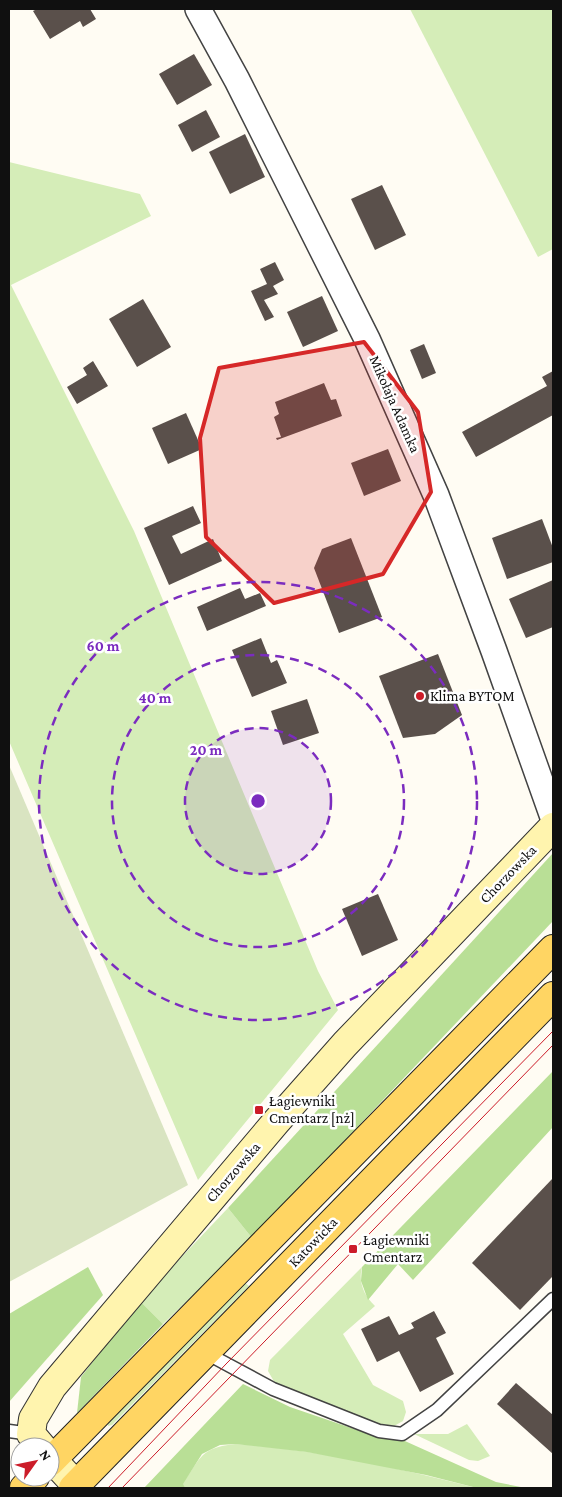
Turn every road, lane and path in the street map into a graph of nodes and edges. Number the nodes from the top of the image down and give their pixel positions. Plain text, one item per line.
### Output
1 (198, 9) edge
2 (553, 817) edge
3 (553, 827) edge
4 (553, 949) edge
5 (553, 996) edge
6 (553, 1299) edge
7 (206, 1353) junction
8 (36, 1437) edge
9 (54, 1437) edge
10 (60, 1473) edge
11 (75, 1486) edge

1 - 2 street, Mikołaja Adamka
3 - 8 street, Chorzowska
4 - 9 main road, Chorzowska
5 - 7 main road, Katowicka
6 - 7 lane
7 - 11 main road, Katowicka
10 - 11 street

